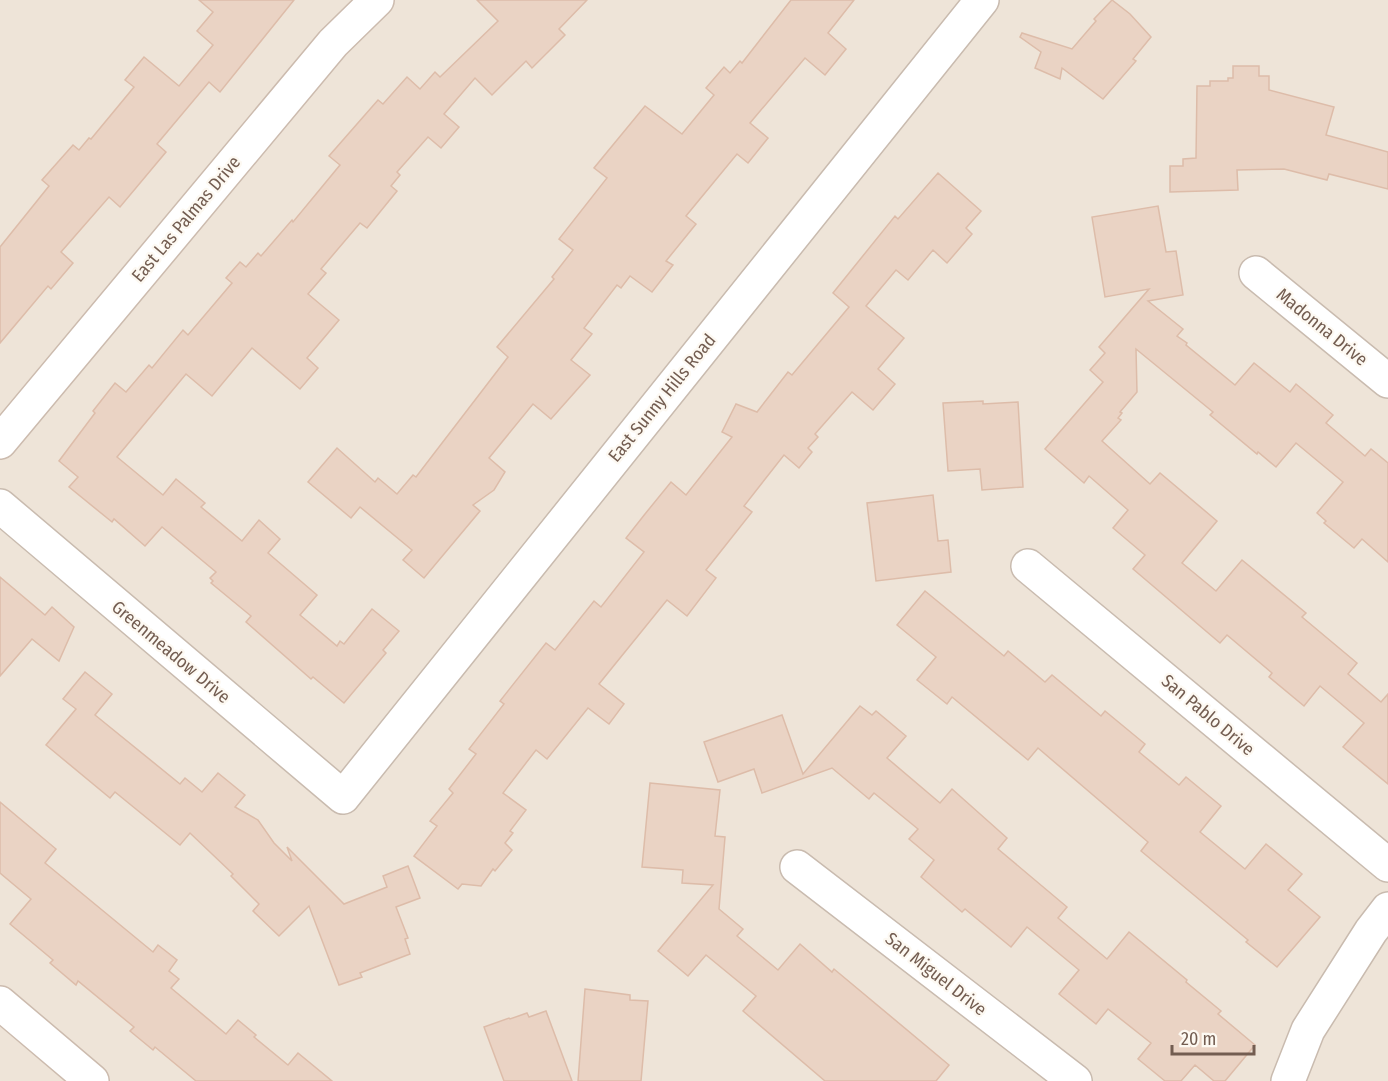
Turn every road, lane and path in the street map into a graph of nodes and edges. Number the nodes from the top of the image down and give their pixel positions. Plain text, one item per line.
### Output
1 (377, 0) edge
2 (982, 0) edge
3 (1256, 273) dead end
4 (1388, 381) edge
5 (0, 442) edge
6 (0, 506) edge
7 (1028, 566) dead end
8 (343, 797) joint
9 (1388, 865) edge
10 (797, 867) dead end
11 (1388, 909) edge
12 (0, 1003) edge
13 (92, 1081) edge
14 (1075, 1081) edge
15 (1288, 1081) edge

1 - 5 street, East Las Palmas Drive
2 - 8 street, East Sunny Hills Road
3 - 4 street, Madonna Drive
6 - 8 street, Greenmeadow Drive
7 - 9 street, San Pablo Drive
10 - 14 street, San Miguel Drive
11 - 15 street
12 - 13 street

